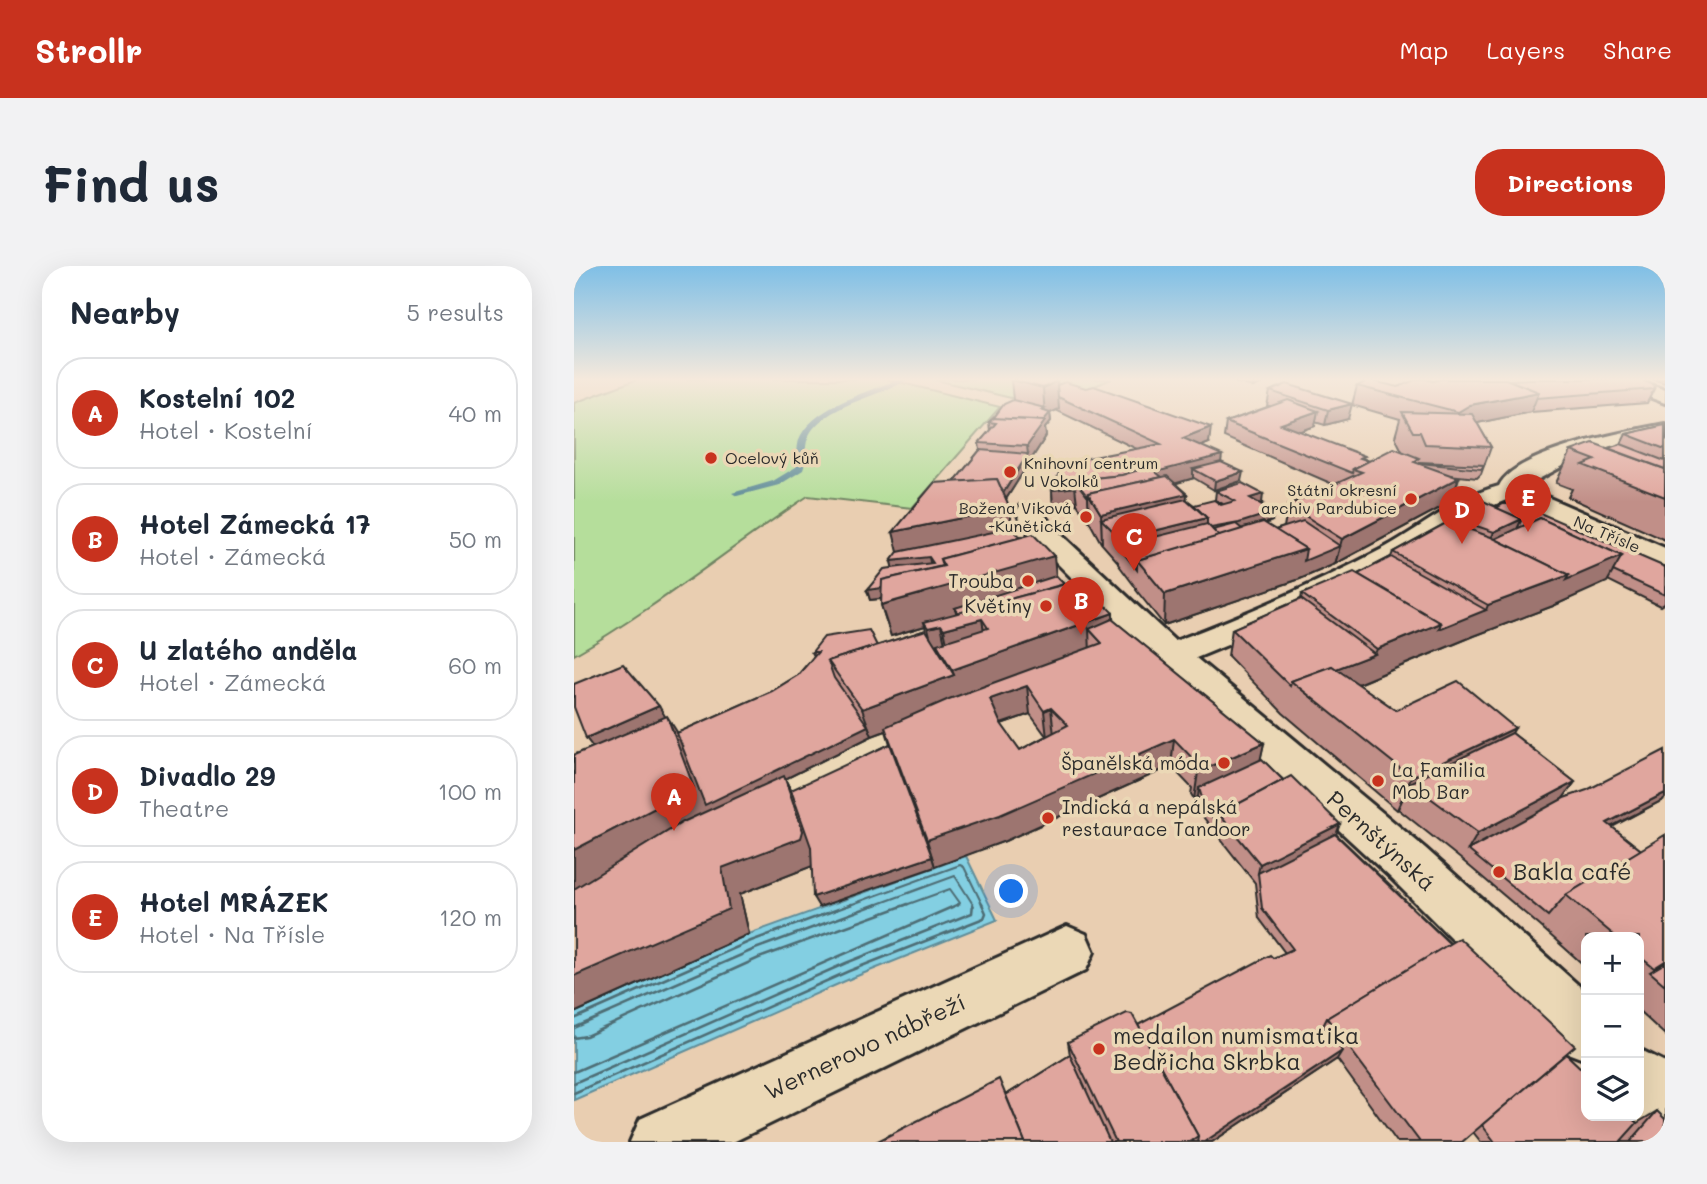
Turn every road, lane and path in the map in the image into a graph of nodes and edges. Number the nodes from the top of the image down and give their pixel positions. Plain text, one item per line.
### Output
1 (1665, 431) edge
2 (1511, 491) junction
3 (1029, 512) dead end
4 (1665, 559) edge
5 (1171, 655) junction
6 (885, 745) edge
7 (748, 813) edge
8 (1067, 952) dead end
9 (1581, 1026) edge
10 (1644, 1085) edge
11 (1665, 1105) edge
12 (663, 1142) edge

1 - 2 street
2 - 4 street, Na Třísle
2 - 5 street
3 - 5 street, Pernštýnská
5 - 9 street, Pernštýnská
6 - 7 street
8 - 12 street, Wernerovo nábřeží
10 - 11 street

